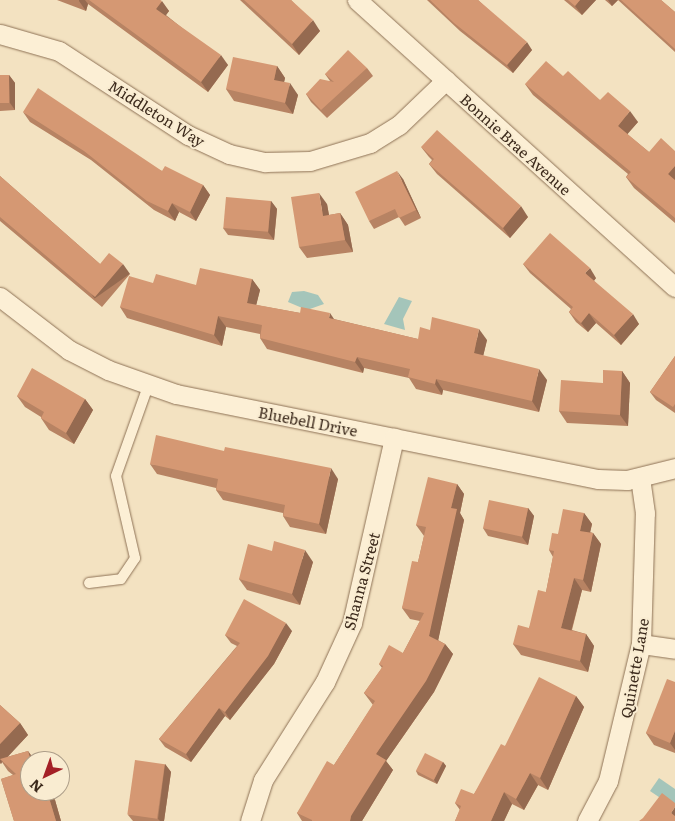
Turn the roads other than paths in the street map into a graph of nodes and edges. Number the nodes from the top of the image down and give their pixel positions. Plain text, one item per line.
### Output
1 (357, 0) edge
2 (0, 34) edge
3 (446, 80) junction
4 (675, 287) edge
5 (0, 297) edge
6 (148, 386) junction
7 (394, 438) junction
8 (675, 468) edge
9 (640, 479) junction
10 (89, 583) dead end
11 (641, 644) junction
12 (675, 649) edge
13 (250, 821) edge
14 (587, 821) edge

1 - 3 street, Bonnie Brae Avenue
2 - 3 street, Middleton Way
3 - 4 street, Bonnie Brae Avenue
5 - 6 street, Bluebell Drive
6 - 7 street, Bluebell Drive
6 - 10 lane
7 - 9 street, Bluebell Drive
7 - 13 street, Shanna Street
8 - 9 street, Bluebell Drive
9 - 11 street, Quinette Lane
11 - 12 street
11 - 14 street, Quinette Lane

